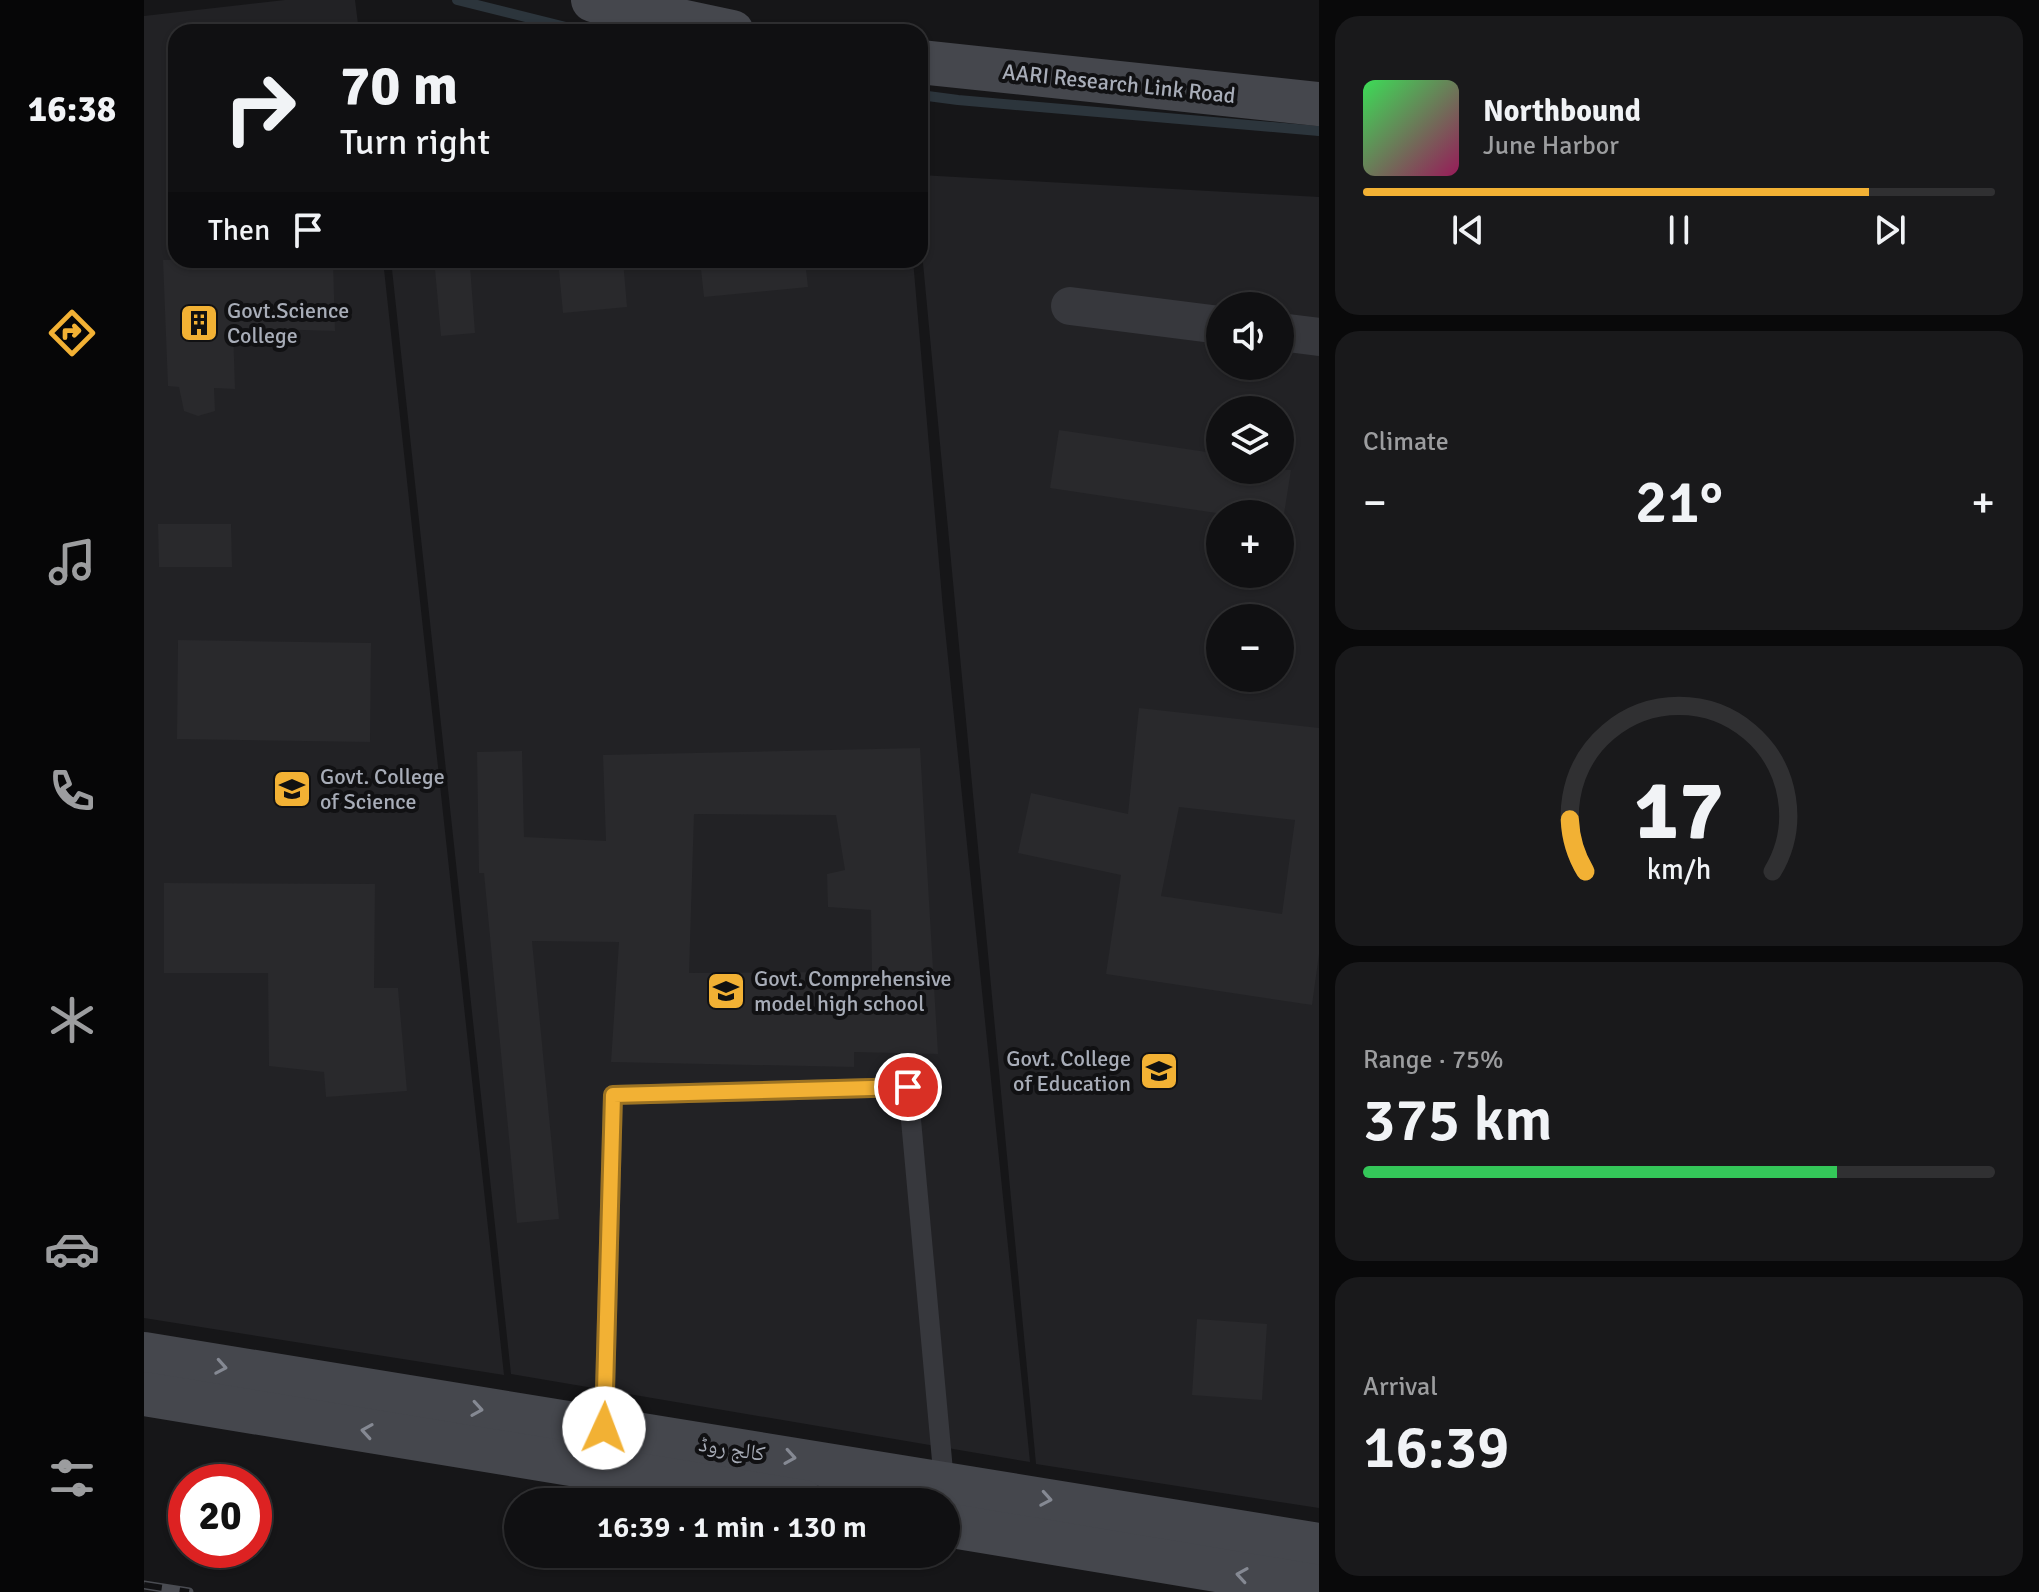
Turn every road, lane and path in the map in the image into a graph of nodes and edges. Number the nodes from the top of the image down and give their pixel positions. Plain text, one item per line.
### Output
1 (593, 0) edge
2 (697, 24) edge
3 (928, 63) edge
4 (1319, 104) edge
5 (1070, 306) dead end
6 (1206, 323) edge
7 (1294, 334) edge
8 (1319, 337) edge
9 (144, 1354) edge
10 (144, 1394) edge
11 (604, 1428) junction
12 (944, 1482) junction
13 (718, 1488) edge
14 (960, 1527) edge
15 (1319, 1545) edge
16 (1319, 1587) edge

1 - 2 main road
3 - 4 main road, AARI Research Link Road
5 - 6 street
7 - 8 street
9 -> 11 main road, کالج روڈ
13 -> 10 main road, کالج روڈ
11 -> 12 main road, کالج روڈ
11 - 12 lane
12 -> 15 main road, کالج روڈ
16 -> 14 main road

